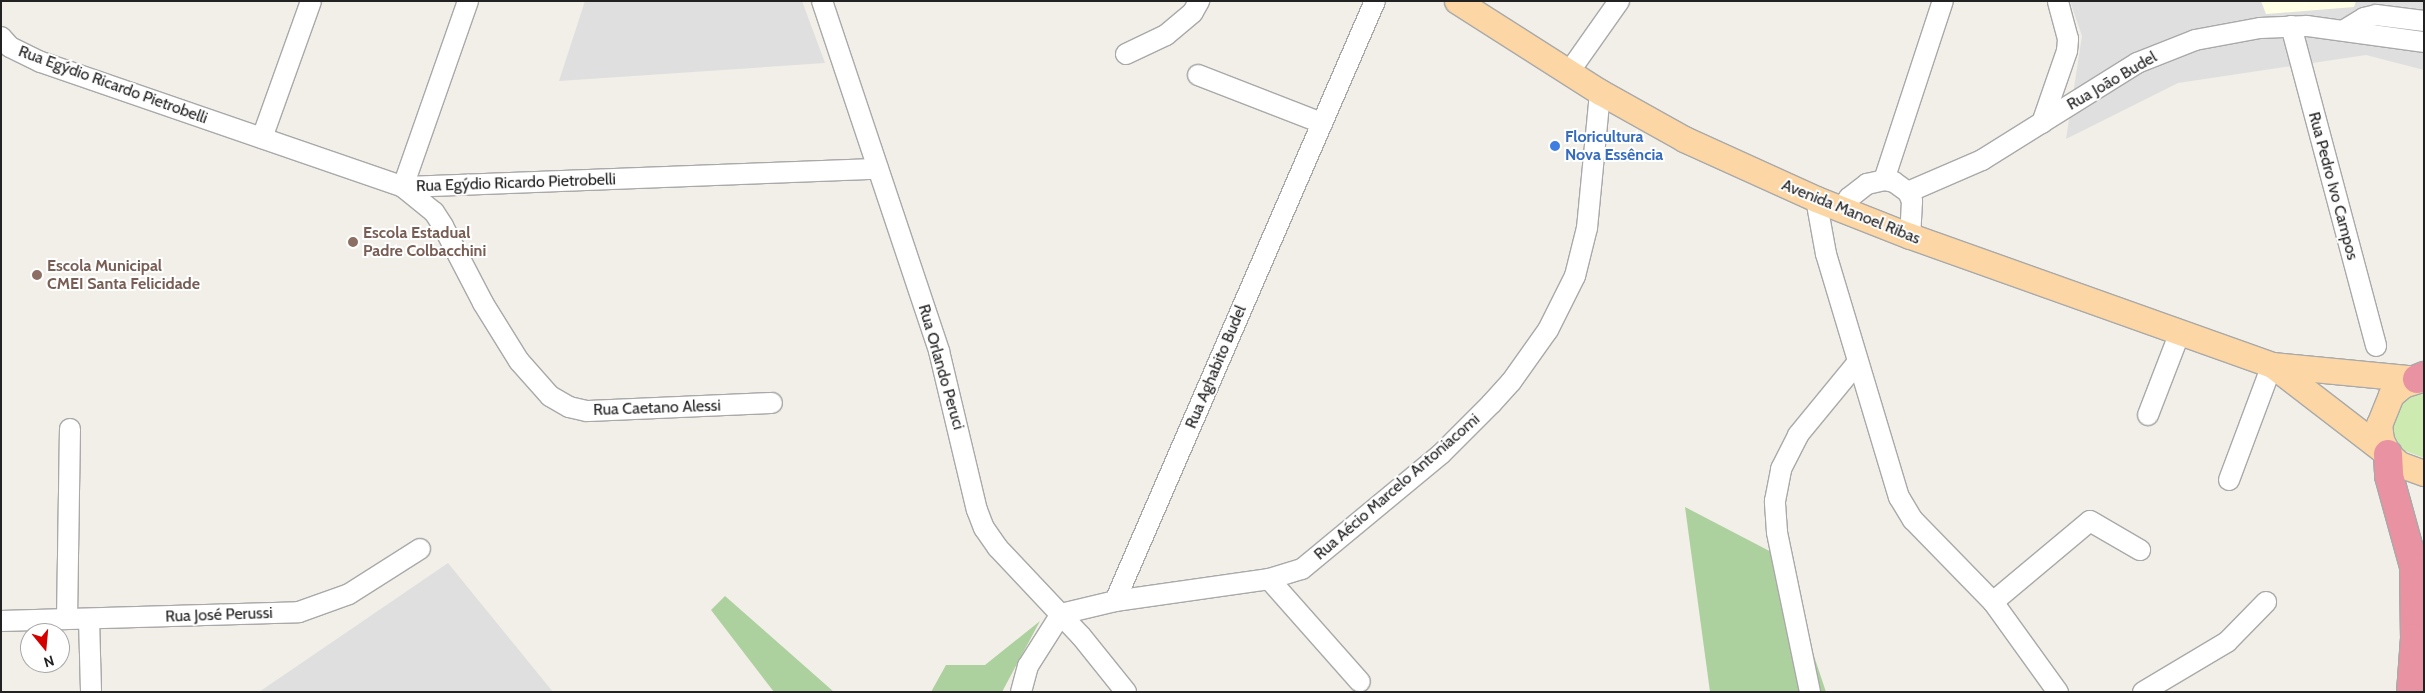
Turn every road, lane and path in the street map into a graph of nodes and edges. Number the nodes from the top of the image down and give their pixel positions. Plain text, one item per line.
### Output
1 (311, 1) edge
2 (468, 1) edge
3 (822, 1) edge
4 (1199, 1) edge
5 (1375, 1) edge
6 (1456, 1) edge
7 (1619, 1) edge
8 (1943, 1) edge
9 (2058, 1) edge
10 (2424, 21) edge
11 (2291, 26) junction
12 (2346, 29) junction
13 (1, 38) edge
14 (2424, 42) edge
15 (1126, 54) dead end
16 (1569, 72) junction
17 (1198, 75) dead end
18 (1600, 92) junction
19 (1322, 123) junction
20 (2042, 123) junction
21 (262, 138) junction
22 (878, 169) junction
23 (1884, 180) junction
24 (403, 187) junction
25 (1908, 192) junction
26 (1816, 199) junction
27 (1842, 209) junction
28 (1910, 236) junction
29 (2180, 332) junction
30 (2376, 346) dead end
31 (1858, 362) junction
32 (2272, 365) junction
33 (2422, 378) edge
34 (772, 403) dead end
35 (2148, 415) dead end
36 (70, 428) dead end
37 (2388, 454) junction
38 (2424, 473) edge
39 (2229, 480) dead end
40 (420, 549) dead end
41 (2140, 550) dead end
42 (1269, 579) junction
43 (1115, 601) junction
44 (1993, 602) junction
45 (2266, 602) dead end
46 (1061, 614) junction
47 (67, 619) junction
48 (89, 619) junction
49 (1, 621) edge
50 (1360, 682) dead end
51 (91, 692) edge
52 (1021, 692) edge
53 (1126, 692) edge
54 (1810, 692) edge
55 (2058, 692) edge
56 (2143, 692) edge
57 (2411, 692) edge

1 - 21 street
2 - 24 street
3 - 22 street, Rua Orlando Peruci
4 - 15 street
5 - 19 street, Rua Aghabito Budel
6 - 16 main road, Avenida Manoel Ribas
7 - 16 street
8 - 23 street
9 - 20 street
10 - 12 street
11 - 12 street, Rua João Budel
11 - 20 street, Rua João Budel
11 - 30 street, Rua Pedro Ivo Campos
12 - 14 street, Rua João Budel
13 - 21 street, Rua Egýdio Ricardo Pietrobelli
16 - 18 main road, Avenida Manoel Ribas
17 - 19 street
18 - 26 main road, Avenida Manoel Ribas
18 - 42 street, Rua Aécio Marcelo Antoniacomi
19 - 43 street, Rua Aghabito Budel
20 - 25 street, Rua João Budel
21 - 24 street, Rua Egýdio Ricardo Pietrobelli
22 - 24 street, Rua Egýdio Ricardo Pietrobelli
22 - 46 street, Rua Orlando Peruci
23 - 25 street
23 - 27 street
24 - 34 street, Rua Caetano Alessi
25 - 28 street
26 - 27 main road, Avenida Manoel Ribas
26 - 31 street
27 - 28 main road, Avenida Manoel Ribas
28 - 29 main road, Avenida Manoel Ribas
29 - 32 main road, Avenida Manoel Ribas
29 - 35 street
31 - 44 street
31 - 54 street
32 - 33 main road, Avenida Manoel Ribas
32 - 37 main road, Avenida Manoel Ribas
32 - 39 street
33 - 37 main road
36 - 47 street
37 - 38 main road, Avenida Manoel Ribas
37 - 57 highway
40 - 48 street, Rua José Perussi
41 - 44 street
42 - 43 street, Rua Aécio Marcelo Antoniacomi
42 - 50 street
43 - 46 street
44 - 55 street
45 - 56 street
46 - 52 street
46 - 53 street, Rua Orlando Peruci
47 - 48 street, Rua José Perussi
47 - 49 street, Rua José Perussi
48 - 51 street

